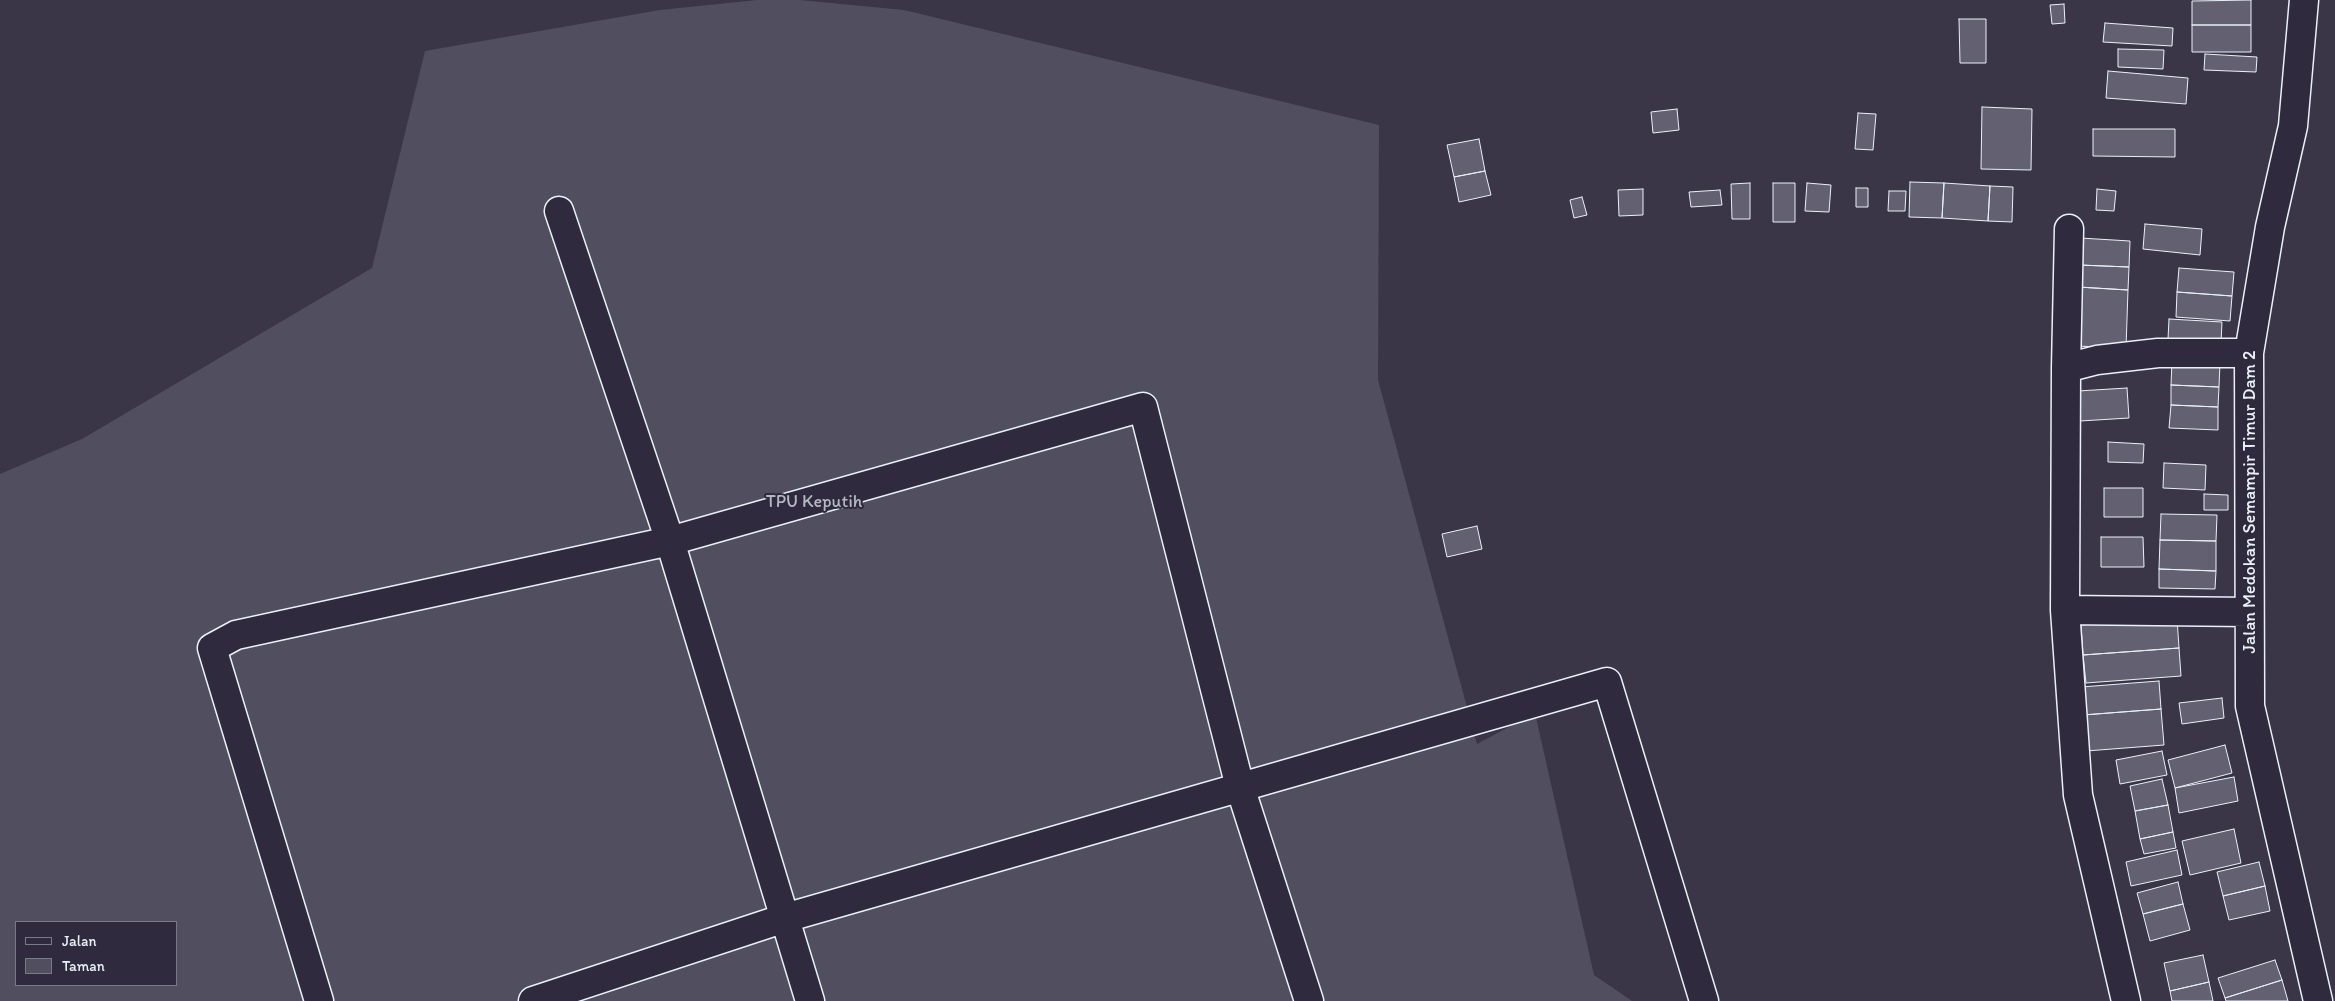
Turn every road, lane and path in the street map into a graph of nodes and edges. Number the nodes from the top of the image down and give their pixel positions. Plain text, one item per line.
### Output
1 (2304, 0) edge
2 (559, 211) dead end
3 (2069, 229) dead end
4 (2249, 353) junction
5 (2066, 368) junction
6 (670, 542) junction
7 (2064, 610) junction
8 (2249, 612) junction
9 (1240, 787) junction
10 (784, 918) junction
11 (319, 1001) edge
12 (533, 1001) edge
13 (810, 1001) edge
14 (1309, 1001) edge
15 (1704, 1001) edge
16 (2126, 1001) edge
17 (2318, 1001) edge

1 - 4 street, Jalan Medokan Semampir Timur Dam 2
2 - 6 street
3 - 5 street
4 - 5 street
4 - 8 street, Jalan Medokan Semampir Timur Dam 2
5 - 7 street
6 - 9 street
6 - 10 street
6 - 11 street
7 - 8 street
7 - 16 street
8 - 17 street, Jalan Medokan Semampir Timur Dam 2
9 - 10 street
9 - 14 street
9 - 15 street
10 - 12 street
10 - 13 street

